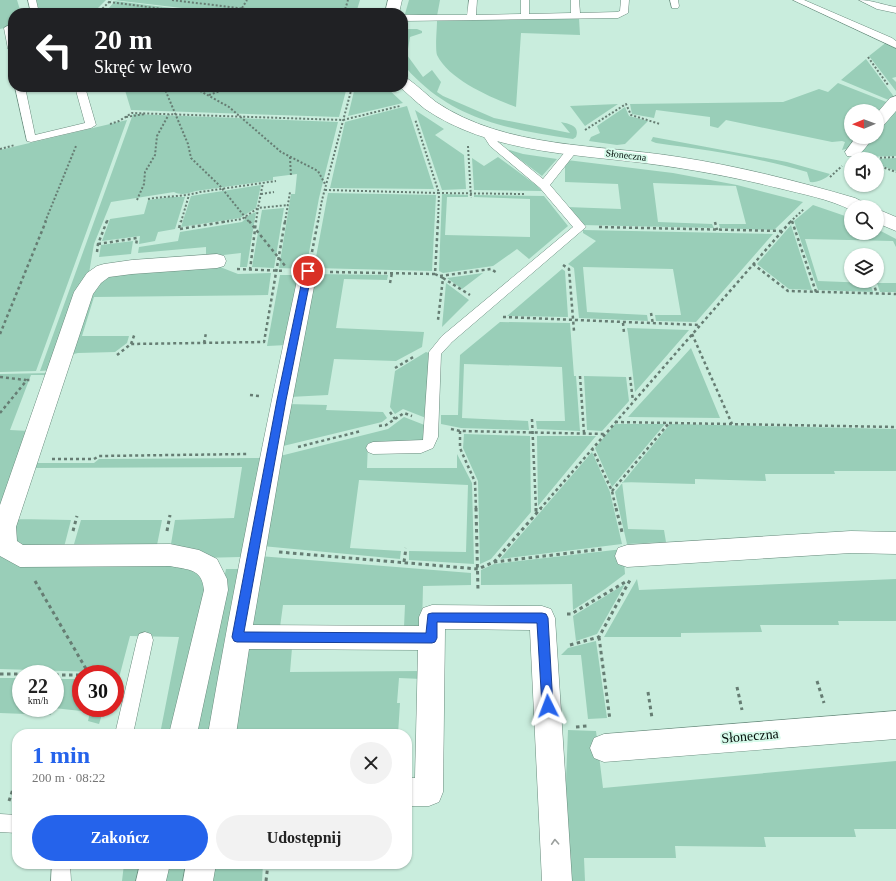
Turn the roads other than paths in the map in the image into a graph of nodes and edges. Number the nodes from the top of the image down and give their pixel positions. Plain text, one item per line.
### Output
1 (473, 0) edge
2 (525, 0) edge
3 (575, 0) edge
4 (625, 0) edge
5 (797, 0) edge
6 (863, 0) edge
7 (896, 10) edge
8 (576, 16) junction
9 (525, 17) junction
10 (408, 18) edge
11 (471, 18) junction
12 (896, 45) edge
13 (408, 87) edge
14 (21, 92) edge
15 (81, 92) edge
16 (894, 95) edge
17 (884, 111) edge
18 (486, 132) junction
19 (859, 144) edge
20 (573, 149) junction
21 (853, 152) dead end
22 (547, 190) junction
23 (844, 201) edge
24 (884, 219) edge
25 (896, 225) edge
26 (217, 262) road end
27 (308, 271) road end
28 (373, 448) dead end
29 (896, 543) edge
30 (626, 551) road end
31 (237, 637) junction
32 (432, 638) junction
33 (145, 640) dead end
34 (896, 725) edge
35 (125, 729) edge
36 (184, 729) edge
37 (223, 729) edge
38 (603, 733) road end
39 (412, 792) edge
40 (0, 823) edge
41 (12, 824) edge
42 (61, 869) edge
43 (154, 869) edge
44 (200, 869) edge
45 (61, 881) edge
46 (151, 881) edge
47 (198, 881) edge
48 (558, 881) edge

1 - 11 lane
2 - 9 lane
3 - 8 lane
4 - 8 lane
5 - 12 lane
6 - 7 lane
8 - 9 lane
9 - 11 lane
10 - 11 lane
13 - 18 street, Słoneczna
14 - 15 lane
16 - 17 street
18 - 20 street, Słoneczna
18 - 22 lane
19 - 21 street
20 - 22 lane
20 - 23 street, Słoneczna
22 - 28 lane
24 - 25 street
26 - 36 street
27 - 31 street
29 - 30 street
31 - 32 street
31 - 37 street
32 - 39 street
48 -> 32 street
33 - 35 lane
34 - 38 street, Słoneczna
40 - 41 lane
42 - 45 lane
43 - 46 street
44 - 47 street

